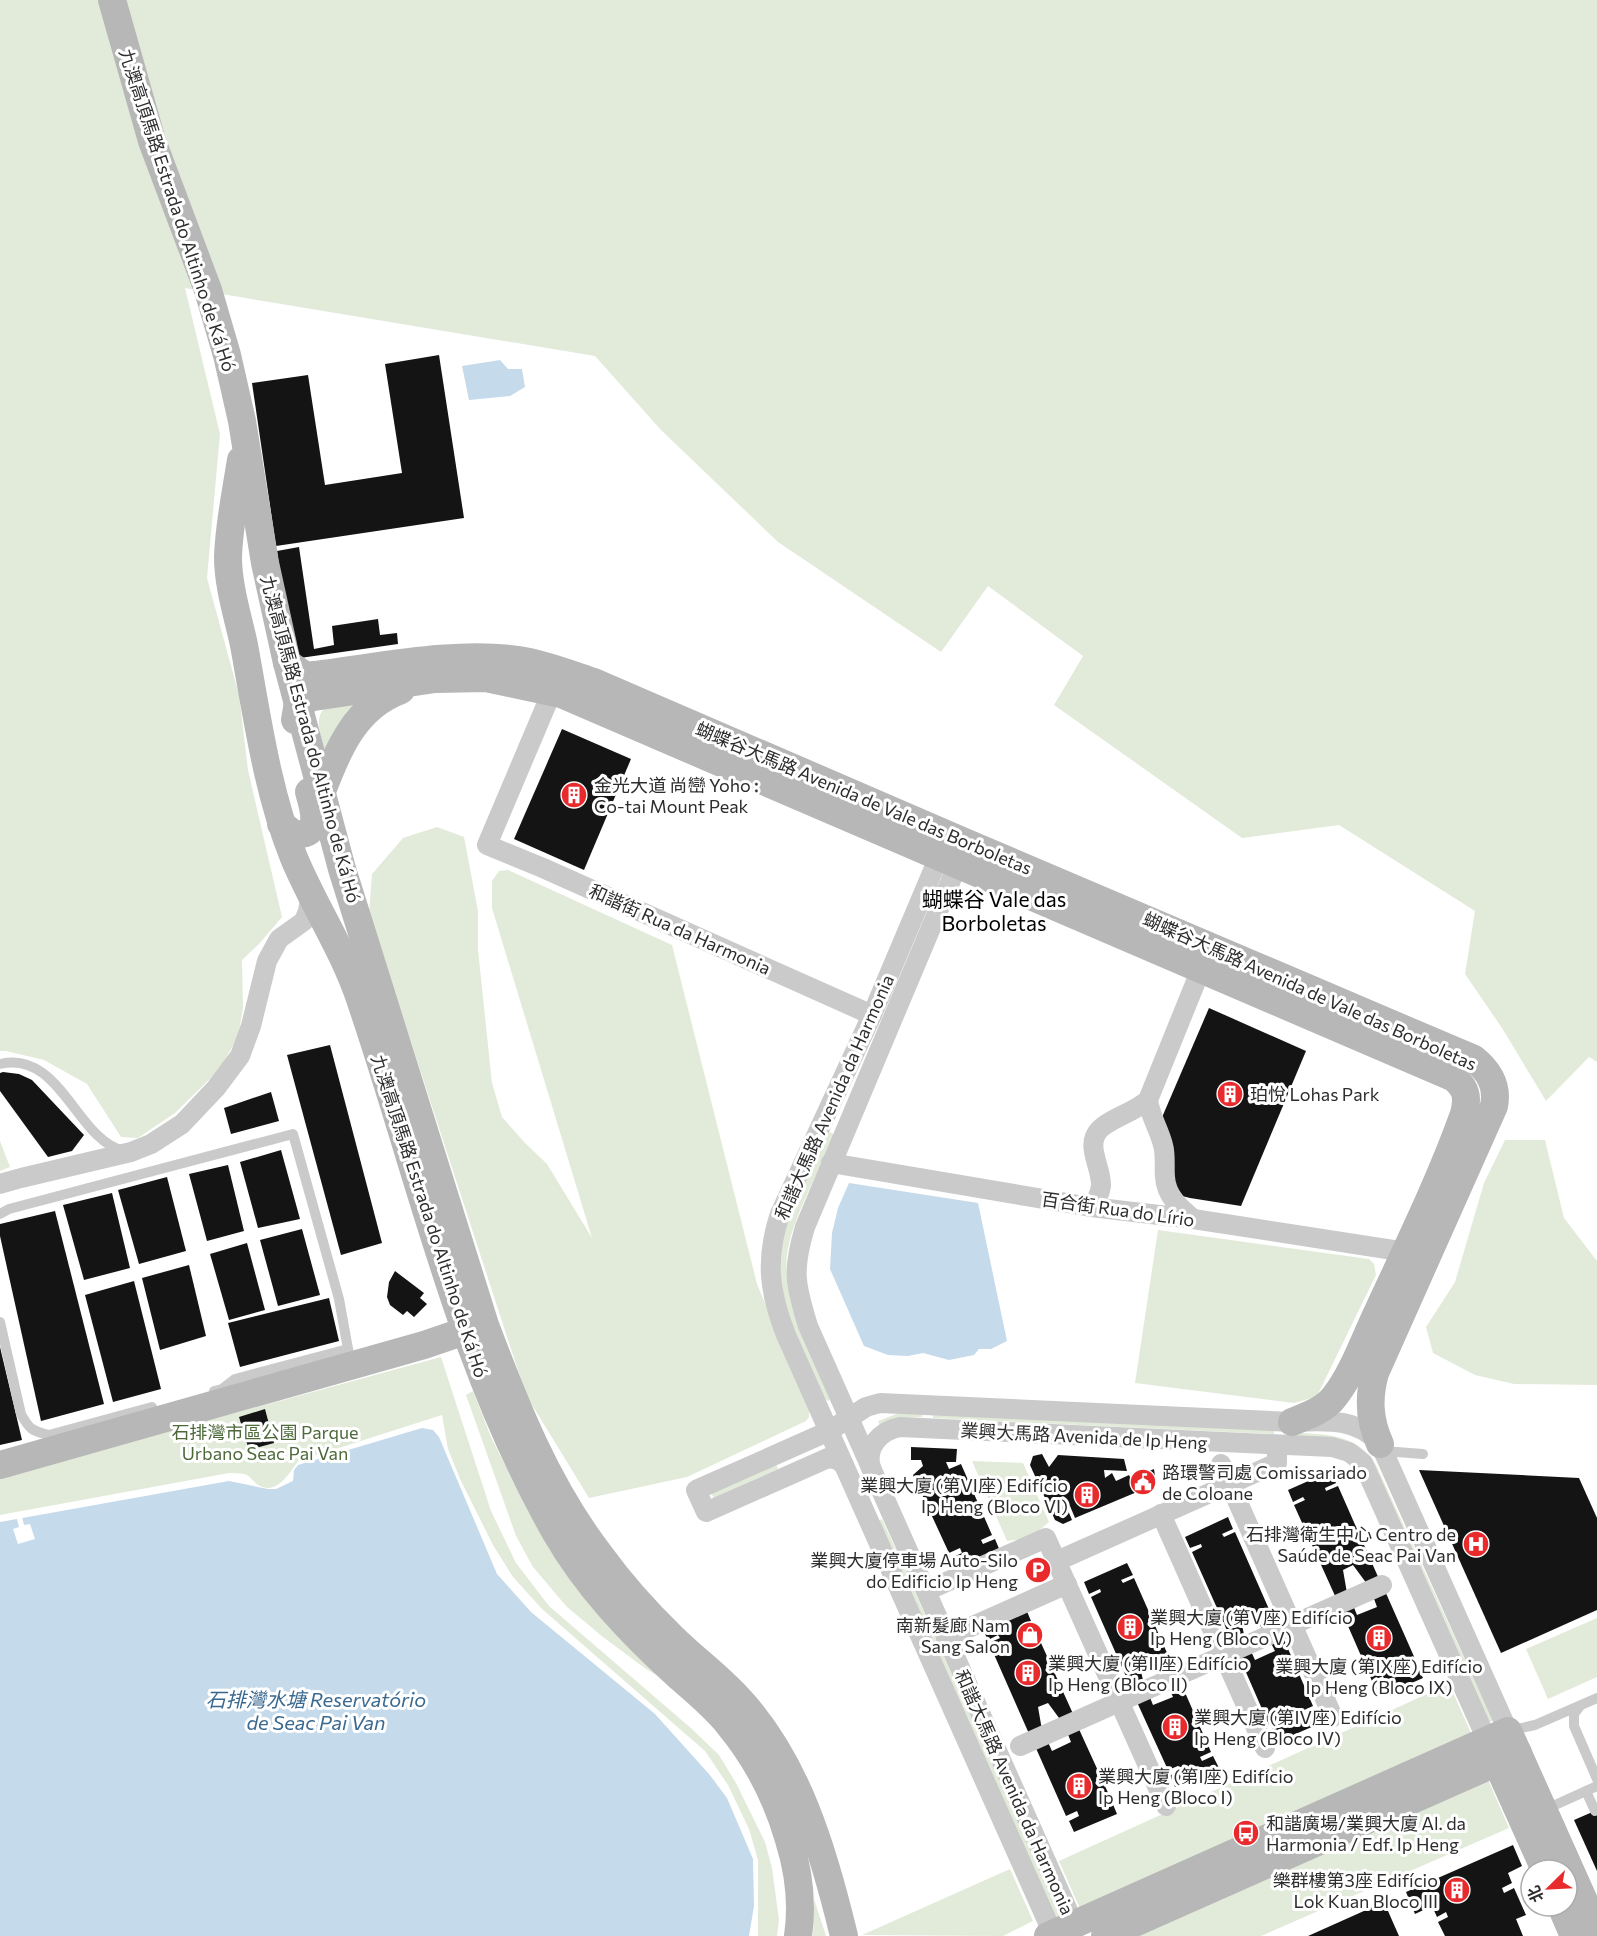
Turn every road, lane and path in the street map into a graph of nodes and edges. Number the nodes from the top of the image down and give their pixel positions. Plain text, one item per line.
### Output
1 (112, 0) edge
2 (242, 422) junction
3 (265, 563) junction
4 (238, 615) junction
5 (287, 663) junction
6 (435, 679) junction
7 (556, 681) junction
8 (298, 702) junction
9 (322, 791) junction
10 (281, 824) junction
11 (953, 850) junction
12 (311, 893) junction
13 (1201, 969) junction
14 (872, 1015) junction
15 (0, 1064) edge
16 (1148, 1100) junction
17 (96, 1133) junction
18 (131, 1152) junction
19 (93, 1160) junction
20 (831, 1163) junction
21 (0, 1184) edge
22 (1091, 1207) junction
23 (0, 1214) edge
24 (1193, 1219) junction
25 (1406, 1252) junction
26 (0, 1322) edge
27 (465, 1331) junction
28 (350, 1357) junction
29 (830, 1378) junction
30 (199, 1395) dead end
31 (880, 1403) junction
32 (164, 1404) dead end
33 (849, 1419) junction
34 (829, 1431) junction
35 (1285, 1433) junction
36 (1332, 1447) joint
37 (1382, 1448) junction
38 (1423, 1454) dead end
39 (1221, 1464) dead end
40 (0, 1465) edge
41 (844, 1465) junction
42 (873, 1473) junction
43 (1229, 1484) junction
44 (1161, 1515) junction
45 (1057, 1561) junction
46 (1067, 1584) junction
47 (1382, 1585) dead end
48 (926, 1592) junction
49 (1292, 1625) junction
50 (946, 1638) junction
51 (1224, 1655) junction
52 (1597, 1698) edge
53 (1120, 1702) junction
54 (1581, 1705) junction
55 (1333, 1718) dead end
56 (1550, 1719) junction
57 (1574, 1726) junction
58 (1514, 1741) junction
59 (1020, 1746) dead end
60 (1265, 1748) dead end
61 (1597, 1779) edge
62 (1597, 1786) edge
63 (1586, 1791) junction
64 (1166, 1806) dead end
65 (1544, 1810) junction
66 (1595, 1811) dead end
67 (1542, 1858) edge
68 (1566, 1918) edge
69 (1597, 1930) edge
70 (1061, 1933) edge
71 (798, 1936) edge
72 (844, 1936) edge
73 (1105, 1936) edge
74 (1574, 1936) edge

1 - 2 main road, 九澳高頂馬路 Estrada do Altinho de Ká Hó
2 - 3 main road, 九澳高頂馬路 Estrada do Altinho de Ká Hó
2 - 4 main road, 九澳高頂馬路 Estrada do Altinho de Ká Hó
3 - 4 main road
3 - 5 main road, 九澳高頂馬路 Estrada do Altinho de Ká Hó
4 - 10 main road, 九澳高頂馬路 Estrada do Altinho de Ká Hó
5 - 7 main road, 蝴蝶谷大馬路 Avenida de Vale das Borboletas
5 - 8 main road, 九澳高頂馬路 Estrada do Altinho de Ká Hó
6 - 7 main road, 蝴蝶谷大馬路 Avenida de Vale das Borboletas
6 - 8 main road, 蝴蝶谷大馬路 Avenida de Vale das Borboletas
6 - 9 main road
7 - 11 main road, 蝴蝶谷大馬路 Avenida de Vale das Borboletas
7 - 14 street, 和諧街 Rua da Harmonia
8 - 9 main road, 九澳高頂馬路 Estrada do Altinho de Ká Hó
8 - 10 main road
9 - 72 main road, 九澳高頂馬路 Estrada do Altinho de Ká Hó
10 - 12 main road, 九澳高頂馬路 Estrada do Altinho de Ká Hó
11 - 13 main road, 蝴蝶谷大馬路 Avenida de Vale das Borboletas
11 - 14 street, 和諧大馬路 Avenida da Harmonia
11 - 20 street, 和諧大馬路 Avenida da Harmonia
11 - 37 main road, 蝴蝶谷大馬路 Avenida de Vale das Borboletas
12 - 18 street
12 - 27 main road, 九澳高頂馬路 Estrada do Altinho de Ká Hó
13 - 16 street
13 - 25 main road, 蝴蝶谷大馬路 Avenida de Vale das Borboletas
14 - 34 street, 和諧大馬路 Avenida da Harmonia
15 - 17 lane
16 - 22 street
16 - 24 street
17 - 18 lane
17 - 19 lane
18 - 19 street
19 - 21 street
20 - 22 street, 百合街 Rua do Lírio
20 - 29 street, 和諧大馬路 Avenida da Harmonia
22 - 24 street, 百合街 Rua do Lírio
23 - 28 lane
24 - 25 street, 百合街 Rua do Lírio
25 - 35 main road, 蝴蝶谷大馬路 Avenida de Vale das Borboletas
26 - 32 lane
27 - 28 main road
27 - 71 main road, 九澳高頂馬路 Estrada do Altinho de Ká Hó
28 - 30 lane
28 - 40 main road
29 - 31 street
29 - 33 street, 和諧大馬路 Avenida da Harmonia
31 - 33 street
31 - 35 street, 業興大馬路 Avenida de Ip Heng
33 - 34 street
33 - 42 street, 和諧大馬路 Avenida da Harmonia
34 - 41 street, 和諧大馬路 Avenida da Harmonia
34 - 41 street
35 - 36 street, 業興大馬路 Avenida de Ip Heng
35 - 37 street, 業興大馬路 Avenida de Ip Heng
35 - 42 street, 業興大馬路 Avenida de Ip Heng
35 - 43 street
36 - 58 street, 蝴蝶谷大馬路 Avenida de Vale das Borboletas
37 - 38 lane
37 - 58 street, 蝴蝶谷大馬路 Avenida de Vale das Borboletas
39 - 43 street
41 - 70 street, 和諧大馬路 Avenida da Harmonia
42 - 48 street, 和諧大馬路 Avenida da Harmonia
43 - 44 street
43 - 49 street
44 - 45 street
44 - 51 street
45 - 46 street
45 - 48 street
46 - 50 street
46 - 53 street
47 - 49 street
48 - 50 street, 和諧大馬路 Avenida da Harmonia
49 - 51 street
49 - 55 street
50 - 70 street, 和諧大馬路 Avenida da Harmonia
51 - 53 street
51 - 60 street
52 - 54 lane
53 - 59 street
53 - 64 street
54 - 56 lane
54 - 57 lane
56 - 57 lane
56 - 58 lane
57 - 61 lane
58 - 65 main road, 蝴蝶谷大馬路 Avenida de Vale das Borboletas
58 - 67 main road, 蝴蝶谷大馬路 Avenida de Vale das Borboletas
58 - 70 main road
58 - 73 main road
62 - 63 lane
63 - 65 lane
63 - 66 lane
65 - 69 main road, 蝴蝶谷大馬路 Avenida de Vale das Borboletas
68 - 74 main road

